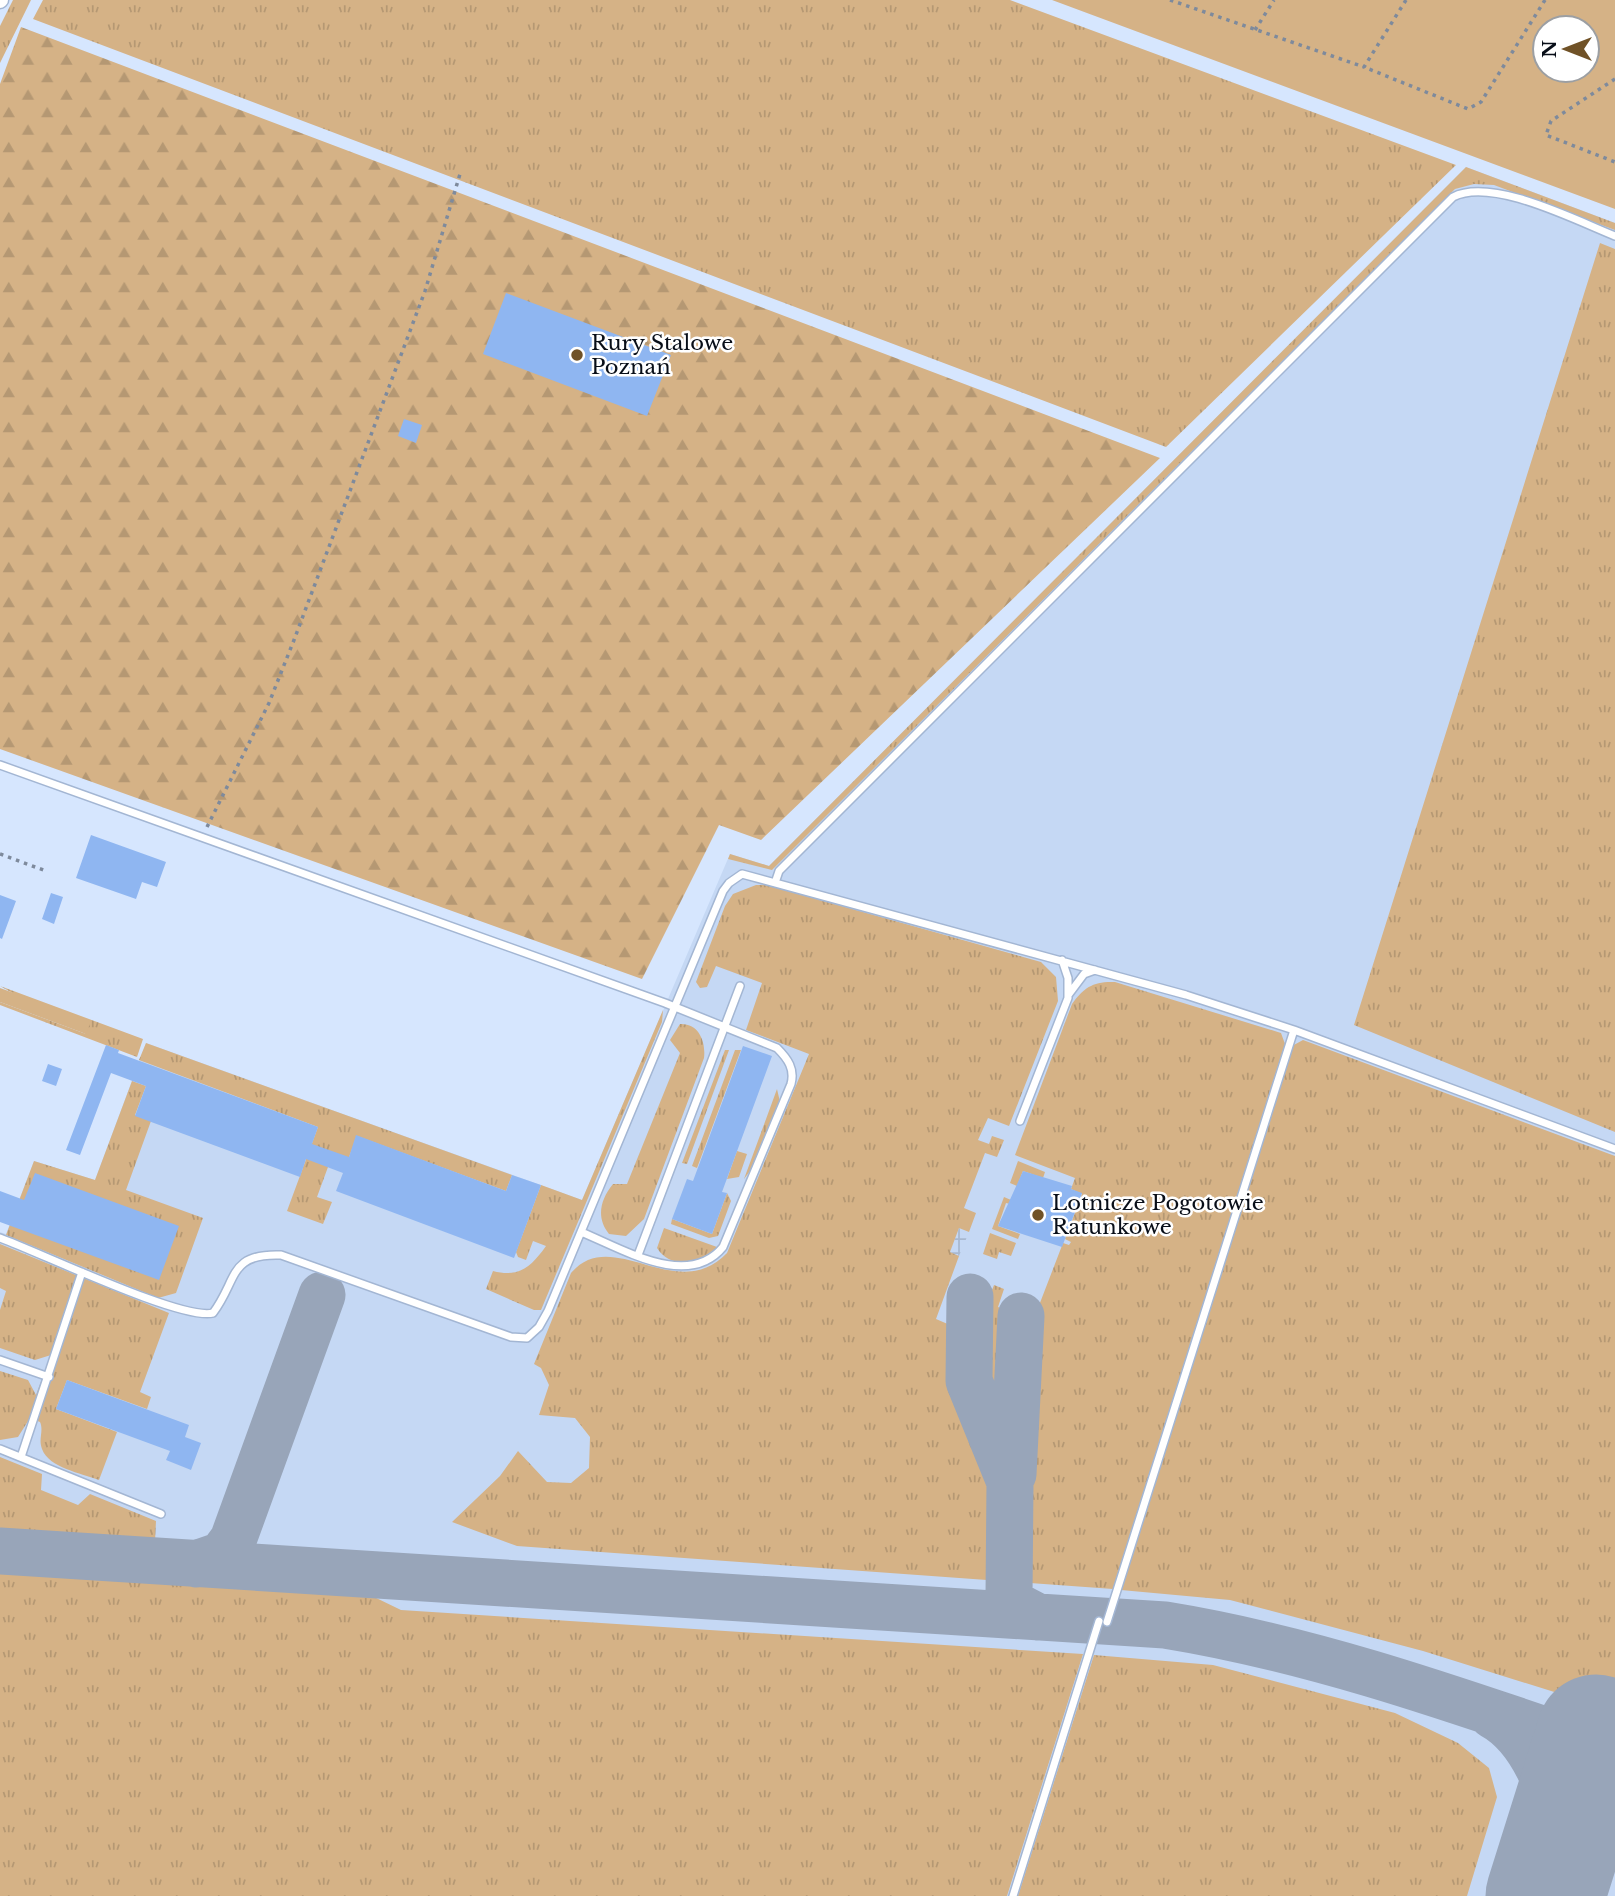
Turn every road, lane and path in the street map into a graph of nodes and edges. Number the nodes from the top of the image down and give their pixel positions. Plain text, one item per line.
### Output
1 (1170, 0) edge
2 (1274, 0) edge
3 (1406, 0) edge
4 (1545, 0) edge
5 (1255, 30) junction
6 (1364, 67) junction
7 (1615, 79) edge
8 (1615, 162) edge
9 (460, 174) dead end
10 (1615, 236) edge
11 (0, 765) edge
12 (203, 838) junction
13 (0, 854) edge
14 (46, 871) dead end
15 (776, 880) junction
16 (1062, 960) junction
17 (1096, 970) junction
18 (740, 986) dead end
19 (1068, 998) junction
20 (675, 1007) junction
21 (724, 1026) junction
22 (1294, 1030) junction
23 (1020, 1121) dead end
24 (1615, 1149) edge
25 (580, 1232) junction
26 (0, 1238) edge
27 (638, 1255) junction
28 (82, 1272) junction
29 (0, 1360) edge
30 (50, 1377) junction
31 (0, 1449) edge
32 (21, 1457) junction
33 (161, 1514) dead end
34 (1013, 1896) edge

1 - 5 path
2 - 5 path
3 - 6 path
4 - 6 path
5 - 6 path
7 - 8 path
9 - 12 path
10 - 15 lane
11 - 12 lane
12 - 20 lane
13 - 14 path
15 - 16 lane
15 - 20 lane
16 - 17 lane
16 - 19 lane
17 - 19 lane
17 - 22 lane
18 - 21 lane
19 - 23 lane
20 - 21 lane
20 - 25 lane
21 - 27 lane
21 - 27 lane
22 - 24 lane
22 - 34 lane
25 - 27 lane
25 - 28 lane
26 - 28 lane
28 - 30 lane
29 - 30 lane
30 - 32 lane
31 - 32 lane
32 - 33 lane

